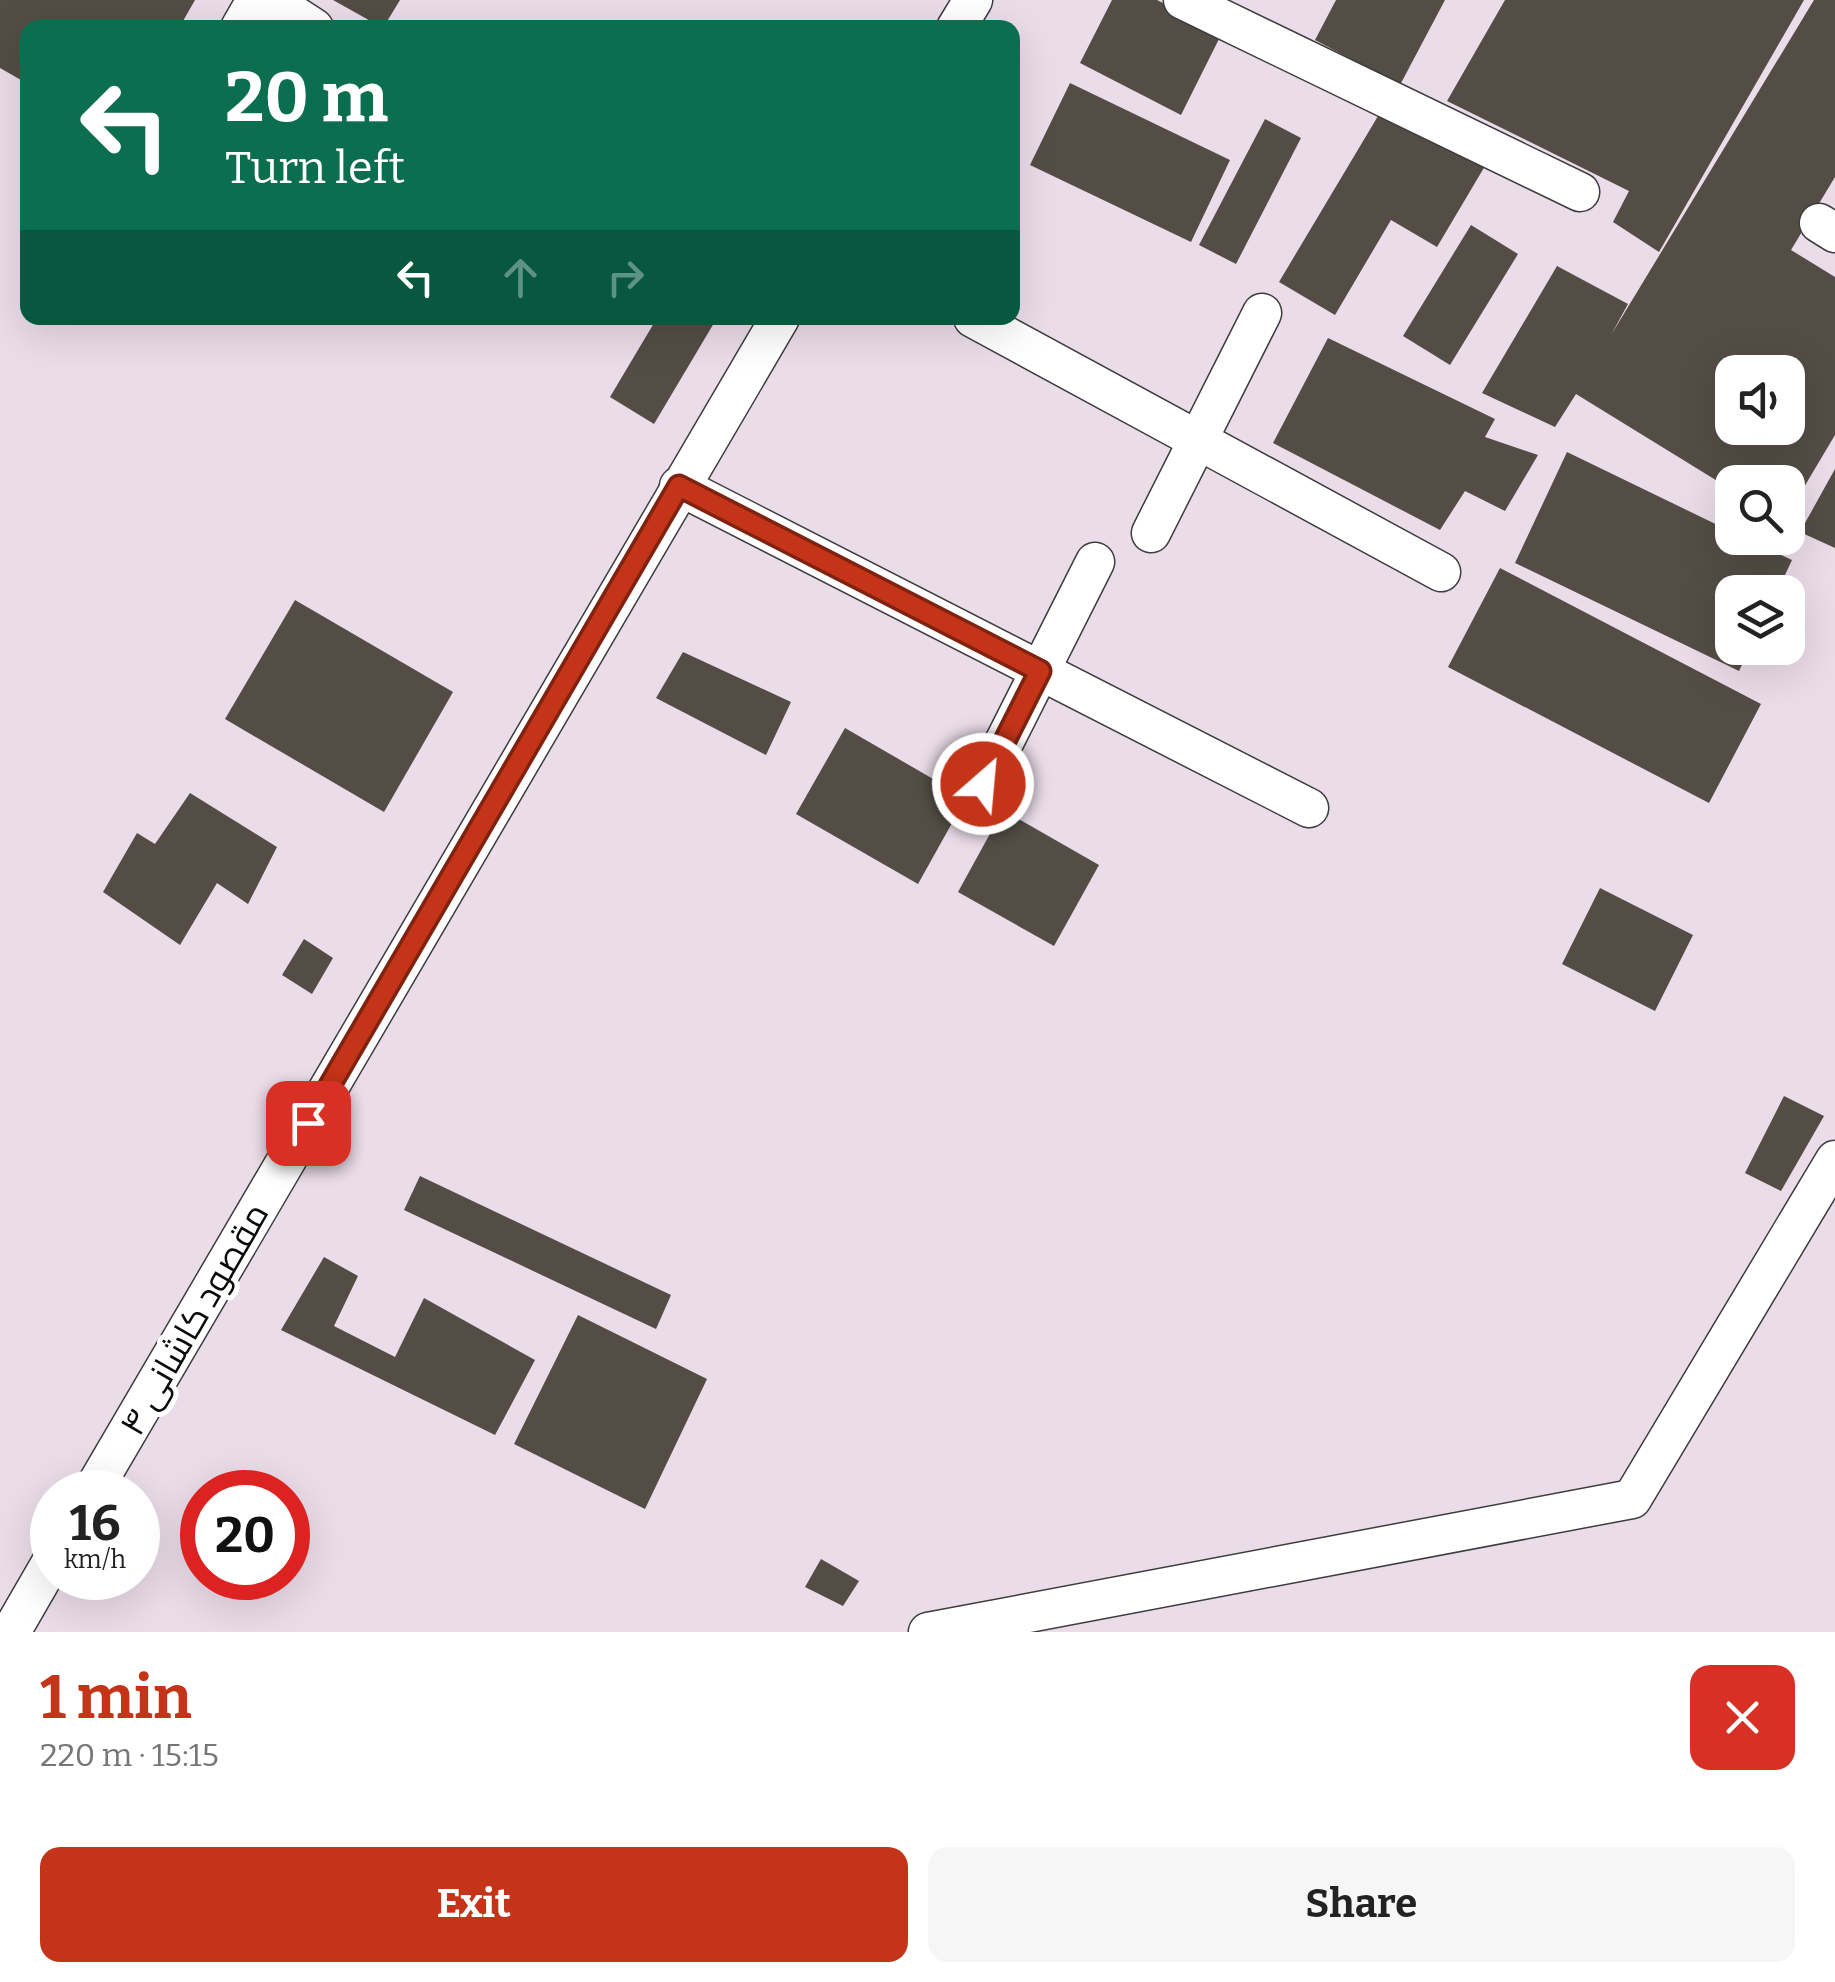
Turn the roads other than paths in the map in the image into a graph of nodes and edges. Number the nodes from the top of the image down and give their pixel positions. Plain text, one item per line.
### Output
1 (271, 0) edge
2 (1184, 0) edge
3 (302, 20) edge
4 (1580, 192) dead end
5 (1262, 314) dead end
6 (773, 325) edge
7 (986, 325) edge
8 (1198, 438) junction
9 (679, 486) junction
10 (1151, 534) dead end
11 (1094, 562) dead end
12 (1441, 572) dead end
13 (1040, 671) junction
14 (983, 784) dead end
15 (1309, 808) dead end
16 (1835, 1160) edge
17 (105, 1470) edge
18 (30, 1599) edge
19 (11, 1632) edge
20 (928, 1632) edge

1 - 3 lane
2 - 4 lane
5 - 8 lane
6 - 9 lane, مقصود کاشانی ۴
7 - 8 lane
8 - 10 lane
8 - 12 lane
9 - 13 lane
9 - 17 lane, مقصود کاشانی ۴
11 - 13 lane
13 - 14 lane
13 - 15 lane
16 - 20 lane
18 - 19 lane

